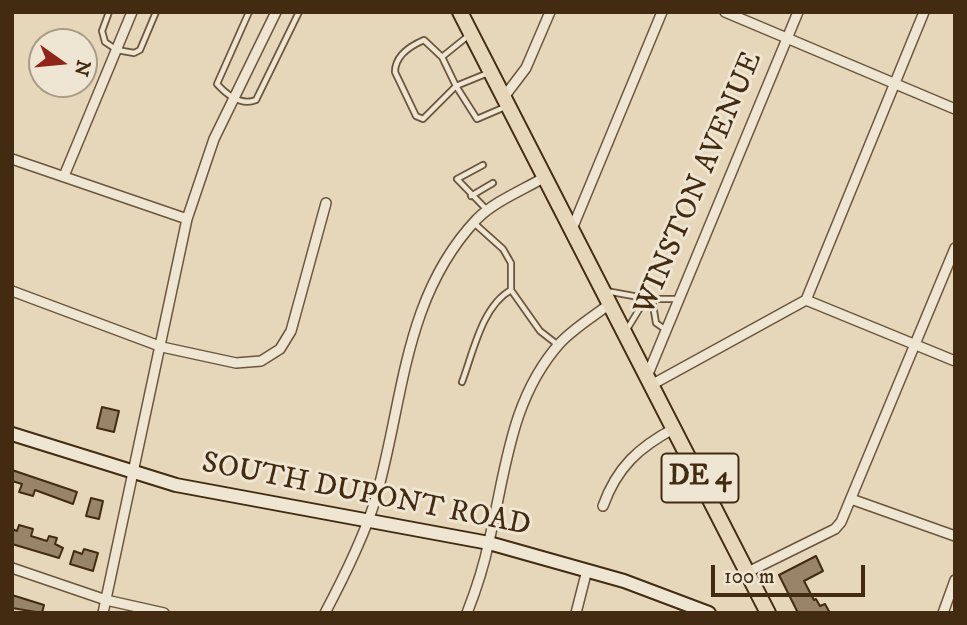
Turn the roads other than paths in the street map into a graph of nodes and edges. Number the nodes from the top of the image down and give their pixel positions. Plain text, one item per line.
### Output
1 (109, 12) edge
2 (132, 12) edge
3 (156, 12) edge
4 (249, 12) edge
5 (276, 12) edge
6 (299, 12) edge
7 (460, 12) edge
8 (550, 12) edge
9 (662, 12) edge
10 (725, 12) edge
11 (798, 12) edge
12 (924, 12) edge
13 (471, 34) junction
14 (787, 38) junction
15 (117, 50) junction
16 (442, 57) junction
17 (491, 72) junction
18 (895, 83) junction
19 (456, 86) junction
20 (233, 99) junction
21 (506, 101) junction
22 (955, 109) edge
23 (12, 159) edge
24 (483, 165) dead end
25 (64, 176) junction
26 (545, 177) junction
27 (493, 183) dead end
28 (471, 196) junction
29 (326, 203) dead end
30 (488, 211) junction
31 (187, 219) junction
32 (474, 223) junction
33 (572, 229) junction
34 (955, 248) edge
35 (511, 290) junction
36 (12, 291) edge
37 (608, 297) junction
38 (639, 297) junction
39 (652, 299) junction
40 (679, 299) junction
41 (806, 300) junction
42 (666, 330) junction
43 (626, 332) junction
44 (558, 345) junction
45 (914, 346) junction
46 (162, 347) junction
47 (955, 361) edge
48 (650, 379) junction
49 (462, 382) dead end
50 (675, 428) junction
51 (12, 434) edge
52 (134, 474) junction
53 (851, 499) junction
54 (603, 506) dead end
55 (368, 519) junction
56 (955, 536) edge
57 (489, 544) junction
58 (12, 568) edge
59 (587, 570) junction
60 (748, 572) junction
61 (955, 580) edge
62 (106, 600) junction
63 (103, 613) edge
64 (164, 613) edge
65 (325, 613) edge
66 (467, 613) edge
67 (576, 613) edge
68 (709, 613) edge
69 (768, 613) edge
70 (943, 613) edge

1 - 15 lane
2 - 15 street
3 - 15 lane
4 - 20 lane
5 - 20 street
6 - 20 lane
7 - 13 main road, DE 4
8 - 21 street
9 - 33 street
10 - 14 street
11 - 14 street, WINSTON AVENUE
12 - 18 street
13 - 16 lane
13 - 17 main road, DE 4
14 - 18 street
14 - 40 street, WINSTON AVENUE
15 - 25 street
16 - 19 lane
16 - 19 lane
17 - 19 lane
17 - 21 main road, DE 4
18 - 22 street
18 - 41 street
19 - 21 lane
20 - 31 street
21 - 26 main road, DE 4
23 - 25 street
24 - 28 lane
25 - 31 street
26 - 30 street
26 - 33 main road, DE 4
27 - 28 lane
28 - 30 lane
29 - 46 street
30 - 32 street
31 - 46 street
32 - 35 lane
32 - 55 street
33 - 37 main road, DE 4
34 - 45 street
35 - 44 lane
35 - 49 lane
36 - 46 street
37 - 38 lane
37 - 43 main road, DE 4
37 - 44 street
38 - 39 lane
38 - 43 lane
39 - 40 lane
39 - 42 lane
40 - 42 street, WINSTON AVENUE
41 - 45 street
41 - 48 street
42 - 48 street, WINSTON AVENUE
43 - 48 main road, DE 4
44 - 57 street
45 - 47 street
45 - 53 street
46 - 52 street
48 - 50 main road, DE 4
50 - 54 street
50 - 60 main road, DE 4
51 - 52 street, SOUTH DUPONT ROAD
52 - 55 street, SOUTH DUPONT ROAD
52 - 62 street
53 - 56 street
53 - 60 street
55 - 57 street, SOUTH DUPONT ROAD
55 - 65 street
57 - 59 street, SOUTH DUPONT ROAD
57 - 66 street
58 - 62 street
59 - 67 street
59 - 68 street, SOUTH DUPONT ROAD
60 - 69 main road, DE 4
61 - 70 street
62 - 63 street
62 - 64 street

